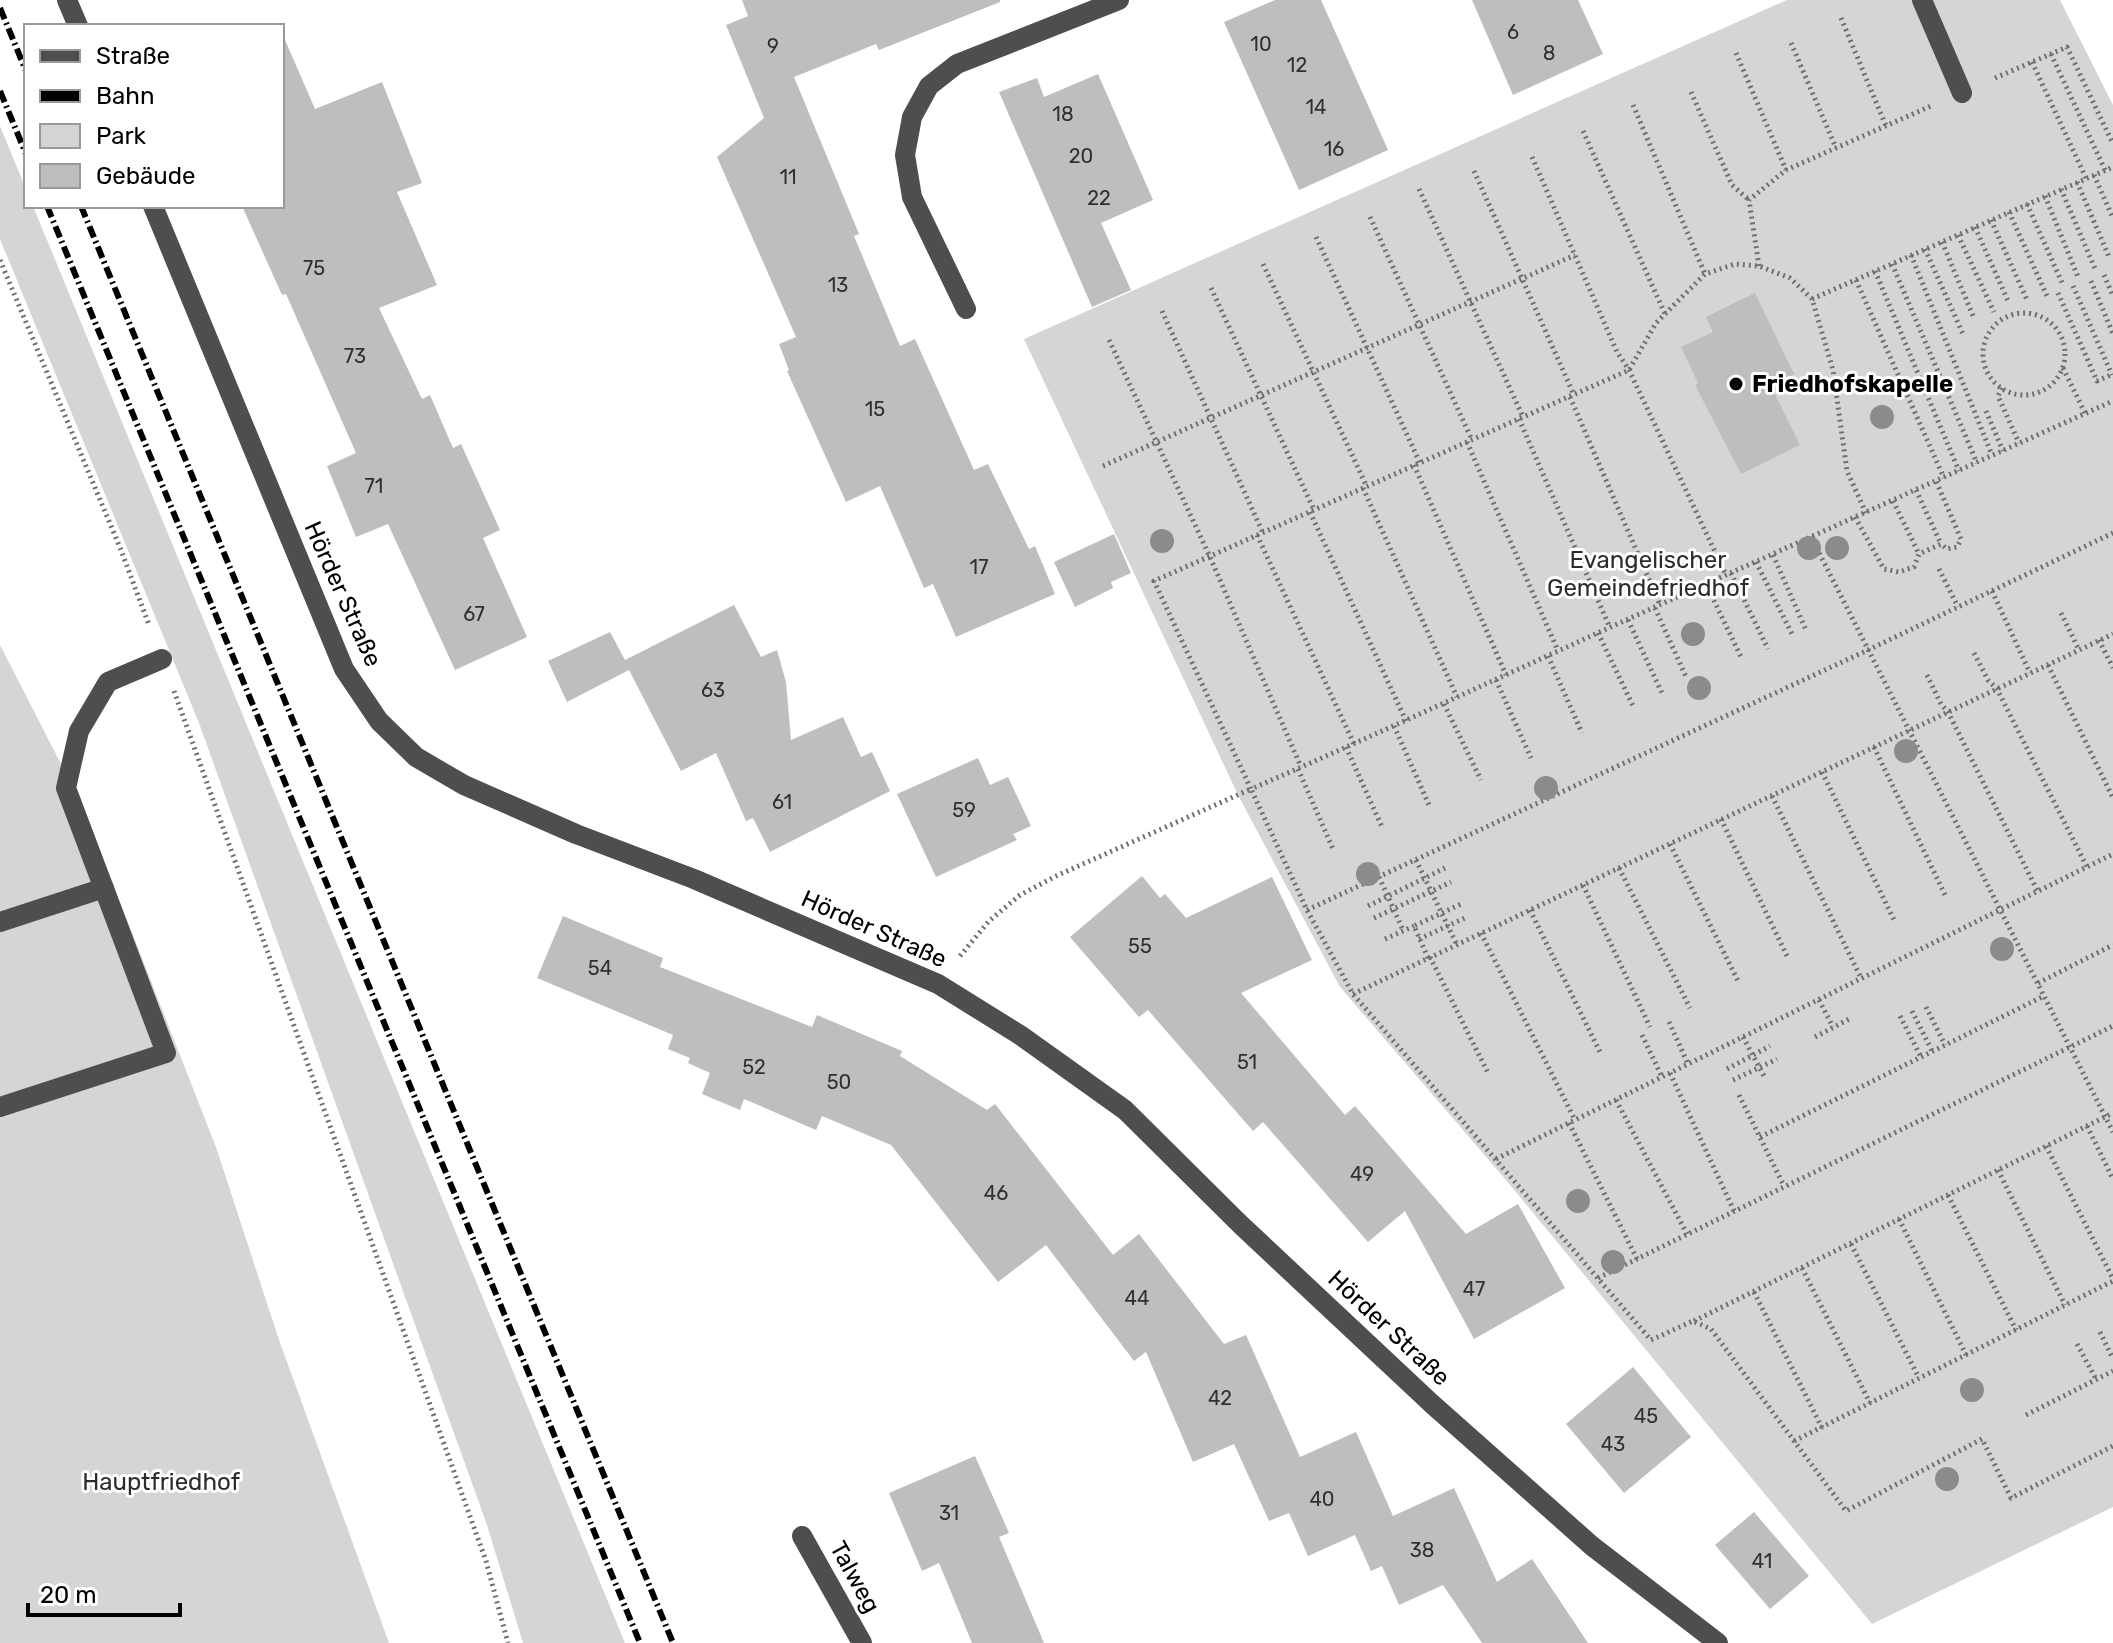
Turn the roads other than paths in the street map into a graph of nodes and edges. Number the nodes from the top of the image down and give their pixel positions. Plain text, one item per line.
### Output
1 (67, 0) edge
2 (1119, 0) edge
3 (1922, 0) edge
4 (77, 24) edge
5 (1962, 93) road end
6 (154, 208) edge
7 (966, 309) dead end
8 (162, 659) road end
9 (104, 888) junction
10 (0, 922) edge
11 (0, 1107) edge
12 (802, 1536) dead end
13 (862, 1643) edge
14 (1718, 1643) edge

1 - 4 street
2 - 7 street
3 - 5 street
6 - 14 street, Hörder Straße
8 - 9 street
9 - 10 street
9 - 11 street
12 - 13 street, Talweg

